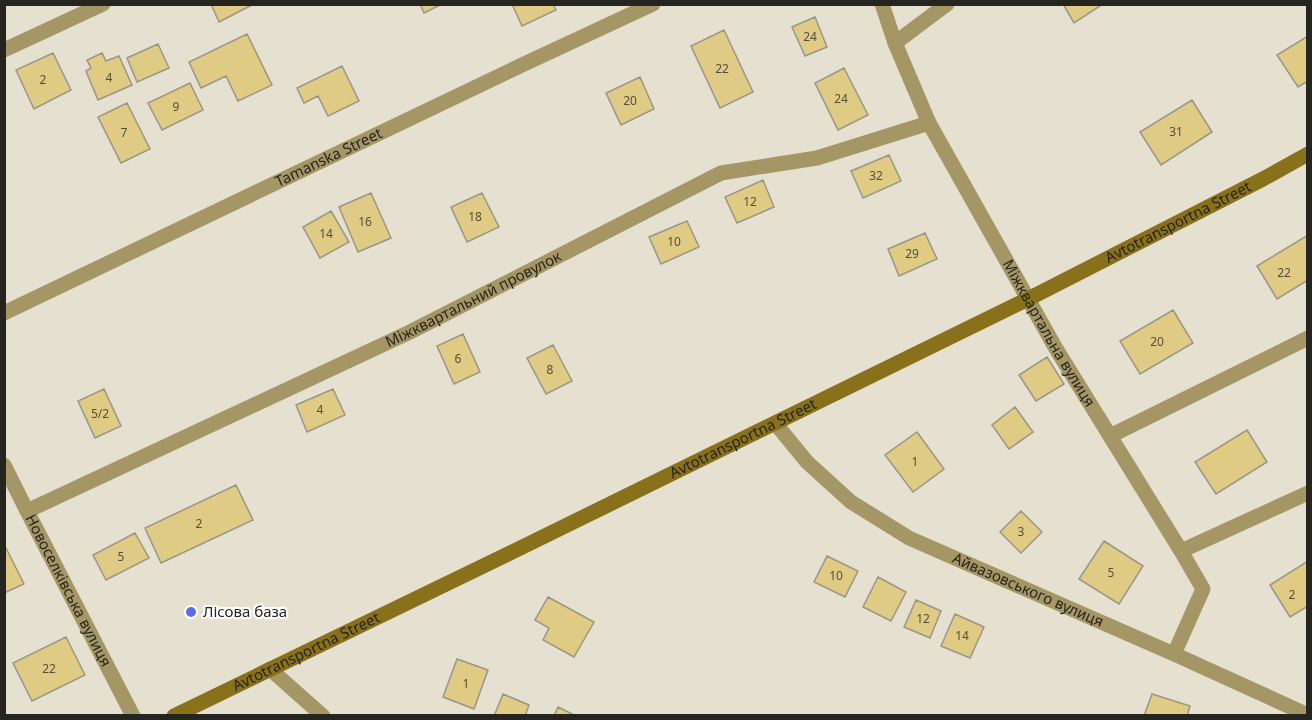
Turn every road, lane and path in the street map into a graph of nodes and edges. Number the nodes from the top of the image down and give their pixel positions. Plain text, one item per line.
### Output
1 (103, 4) edge
2 (653, 4) edge
3 (882, 4) edge
4 (947, 4) edge
5 (895, 43) junction
6 (4, 50) edge
7 (929, 123) junction
8 (1308, 154) edge
9 (1028, 299) junction
10 (4, 313) edge
11 (1308, 338) edge
12 (776, 423) junction
13 (1110, 436) junction
14 (4, 465) edge
15 (1308, 493) edge
16 (27, 511) junction
17 (1181, 551) junction
18 (1174, 654) junction
19 (270, 669) junction
20 (1308, 715) edge
21 (133, 716) edge
22 (174, 716) edge
23 (323, 716) edge

1 - 6 street
2 - 10 street, Tamanska Street
3 - 5 street, Міжквартальна вулиця
4 - 5 street
5 - 7 street, Міжквартальна вулиця
7 - 9 street, Міжквартальна вулиця
7 - 16 street, Міжквартальний провулок
8 - 9 main road, Avtotransportna Street
9 - 12 main road, Avtotransportna Street
9 - 13 street, Міжквартальна вулиця
11 - 13 street
12 - 18 street, Айвазовського вулиця
12 - 19 main road, Avtotransportna Street
13 - 17 street, Міжквартальна вулиця
14 - 16 street, Новоселківська вулиця
15 - 17 street
16 - 21 street, Новоселківська вулиця
17 - 18 street, Міжквартальна вулиця
18 - 20 street, Айвазовського вулиця
19 - 22 main road, Avtotransportna Street
19 - 23 street

